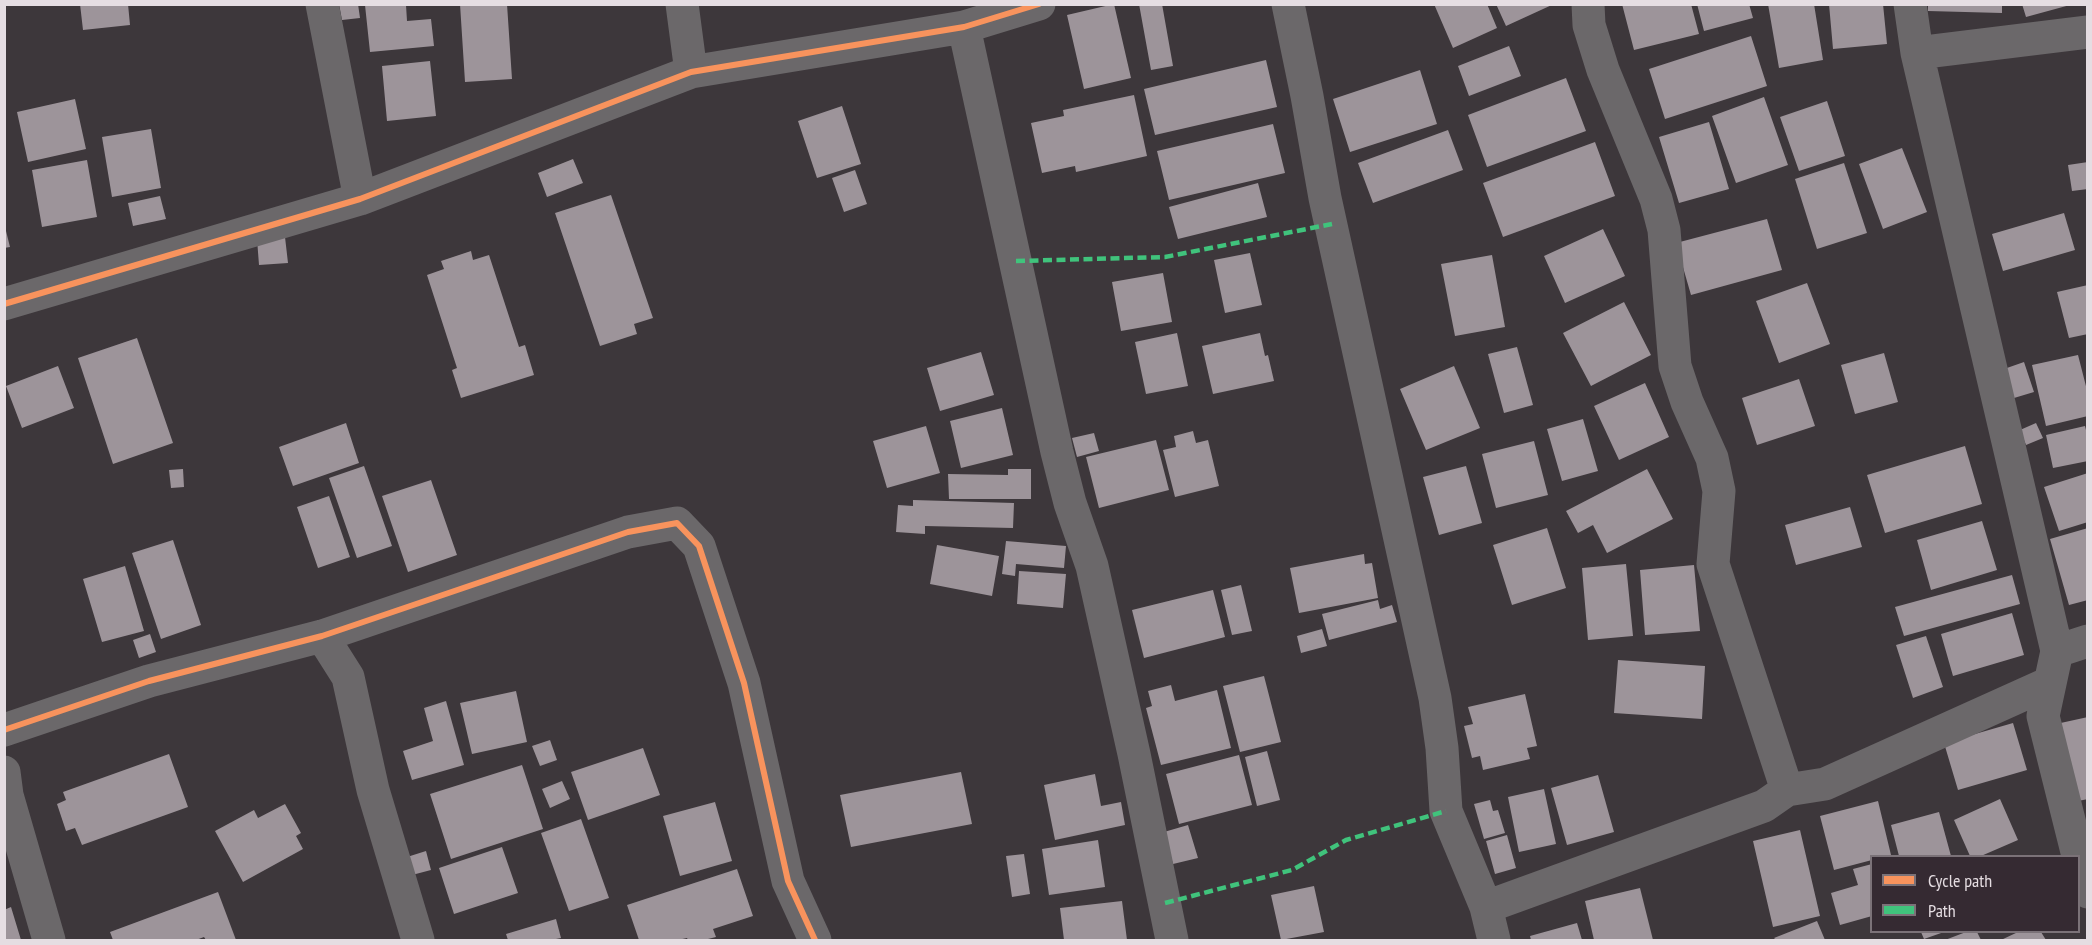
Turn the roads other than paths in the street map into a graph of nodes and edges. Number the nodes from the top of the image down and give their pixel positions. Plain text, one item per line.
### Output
1 (322, 4) edge
2 (682, 4) edge
3 (1039, 4) edge
4 (1288, 4) edge
5 (1588, 4) edge
6 (1910, 4) edge
7 (964, 27) junction
8 (2088, 32) edge
9 (1917, 53) junction
10 (691, 72) junction
11 (360, 199) junction
12 (4, 303) edge
13 (322, 636) junction
14 (2072, 646) edge
15 (2049, 682) junction
16 (4, 730) edge
17 (4, 772) edge
18 (1787, 790) junction
19 (2078, 855) edge
20 (2080, 864) edge
21 (2088, 892) edge
22 (1486, 907) junction
23 (49, 940) edge
24 (418, 940) edge
25 (815, 940) edge
26 (1172, 940) edge
27 (1494, 940) edge

1 - 11 street
2 - 10 street
3 - 7 street
4 - 22 street
5 - 18 street
6 - 9 street
7 - 10 street
7 - 26 street
8 - 9 street
9 - 14 street
10 - 11 street
11 - 12 street
13 - 16 street
13 - 24 street
13 - 25 street
14 - 15 street
15 - 18 street
15 - 19 street
17 - 23 street
18 - 22 street
20 - 21 street
22 - 27 street

